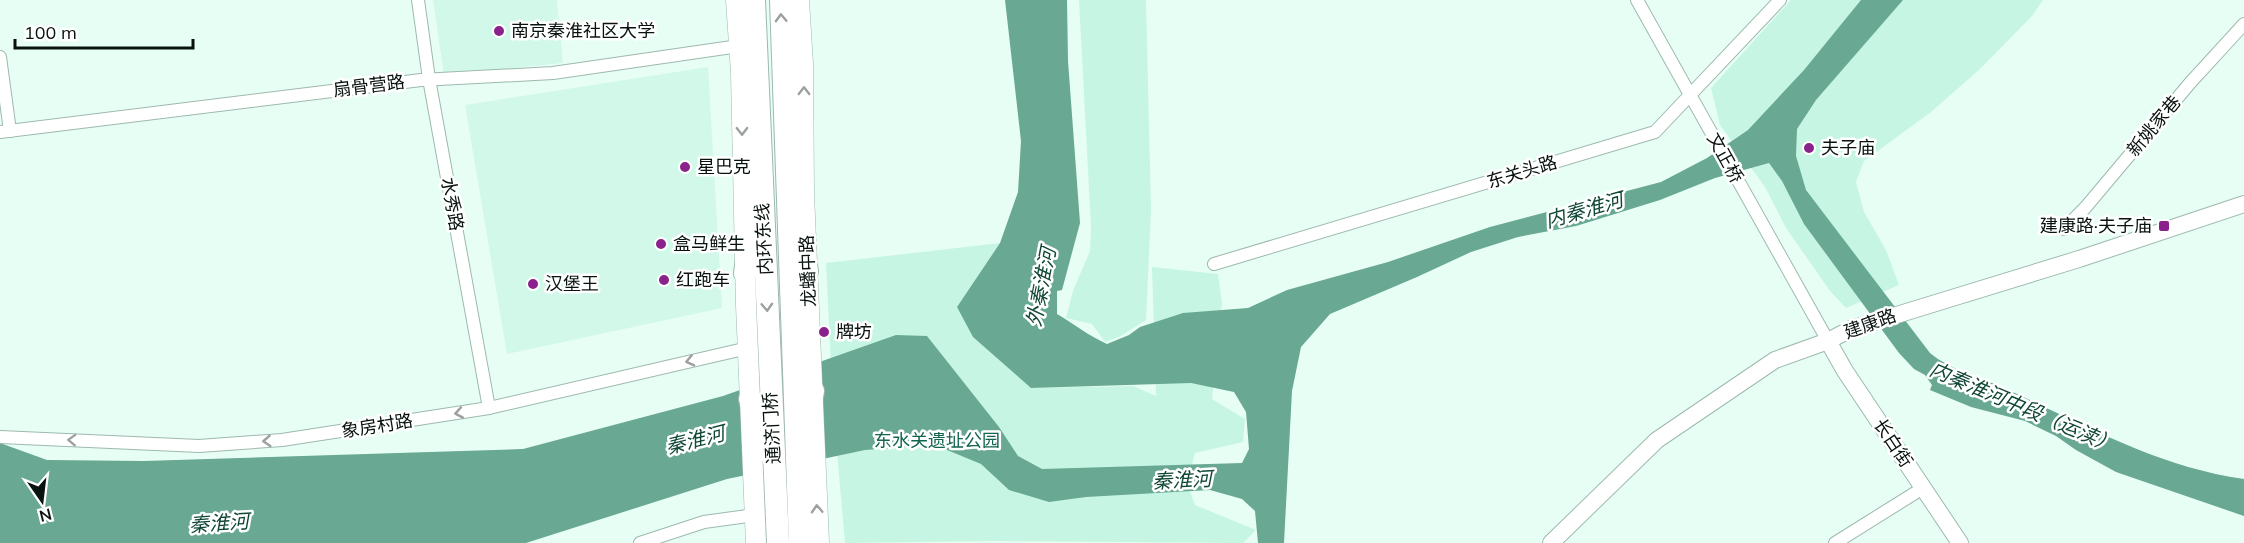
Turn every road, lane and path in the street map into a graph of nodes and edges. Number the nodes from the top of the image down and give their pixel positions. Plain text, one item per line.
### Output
1 (418, 0) edge
2 (736, 0) edge
3 (754, 0) edge
4 (780, 0) edge
5 (799, 0) edge
6 (1637, 0) edge
7 (1780, 0) edge
8 (2244, 24) edge
9 (739, 46) junction
10 (0, 57) edge
11 (429, 79) junction
12 (1691, 96) junction
13 (5, 131) edge
14 (785, 160) junction
15 (760, 164) junction
16 (2244, 204) edge
17 (2064, 229) dead end
18 (1214, 264) dead end
19 (807, 271) junction
20 (745, 273) junction
21 (1828, 341) junction
22 (747, 348) junction
23 (802, 362) junction
24 (759, 372) junction
25 (813, 391) joint
26 (750, 399) joint
27 (489, 408) junction
28 (0, 436) edge
29 (806, 477) junction
30 (764, 486) junction
31 (1923, 488) junction
32 (755, 515) junction
33 (640, 543) edge
34 (756, 543) edge
35 (778, 543) edge
36 (800, 543) edge
37 (819, 543) edge
38 (1551, 543) edge
39 (1835, 543) edge
40 (1960, 543) edge

1 - 11 street, 水秀路
2 - 9 main road
3 - 15 highway, 内环东线
14 -> 4 highway, 内环东线
19 -> 5 main road, 龙蟠中路
6 - 12 street, 文正桥
7 - 12 street, 东关头路
8 - 17 street, 新姚家巷
9 - 11 street, 扇骨营路
9 -> 20 main road
10 - 13 street
11 - 13 street, 扇骨营路
11 - 27 street, 水秀路
12 - 18 street, 东关头路
12 - 21 street, 文正桥
14 - 19 highway
14 - 23 highway, 内环东线
15 - 20 highway
15 -> 24 highway, 内环东线
16 - 21 main road, 建康路
19 - 23 main road, 龙蟠中路
20 - 22 main road
21 - 31 main road, 长白街
21 - 38 main road, 建康路
22 - 24 main road
22 -> 27 street, 象房村路
23 - 25 main road, 龙蟠中路
23 - 29 highway, 通济门桥
24 - 26 main road
24 - 30 highway, 通济门桥
25 - 29 highway
26 - 30 highway
27 -> 28 street, 象房村路
29 - 36 highway
37 -> 29 main road
30 - 32 main road
30 - 35 highway
31 - 39 street
31 - 40 main road, 长白街
32 - 33 street
32 - 34 main road

